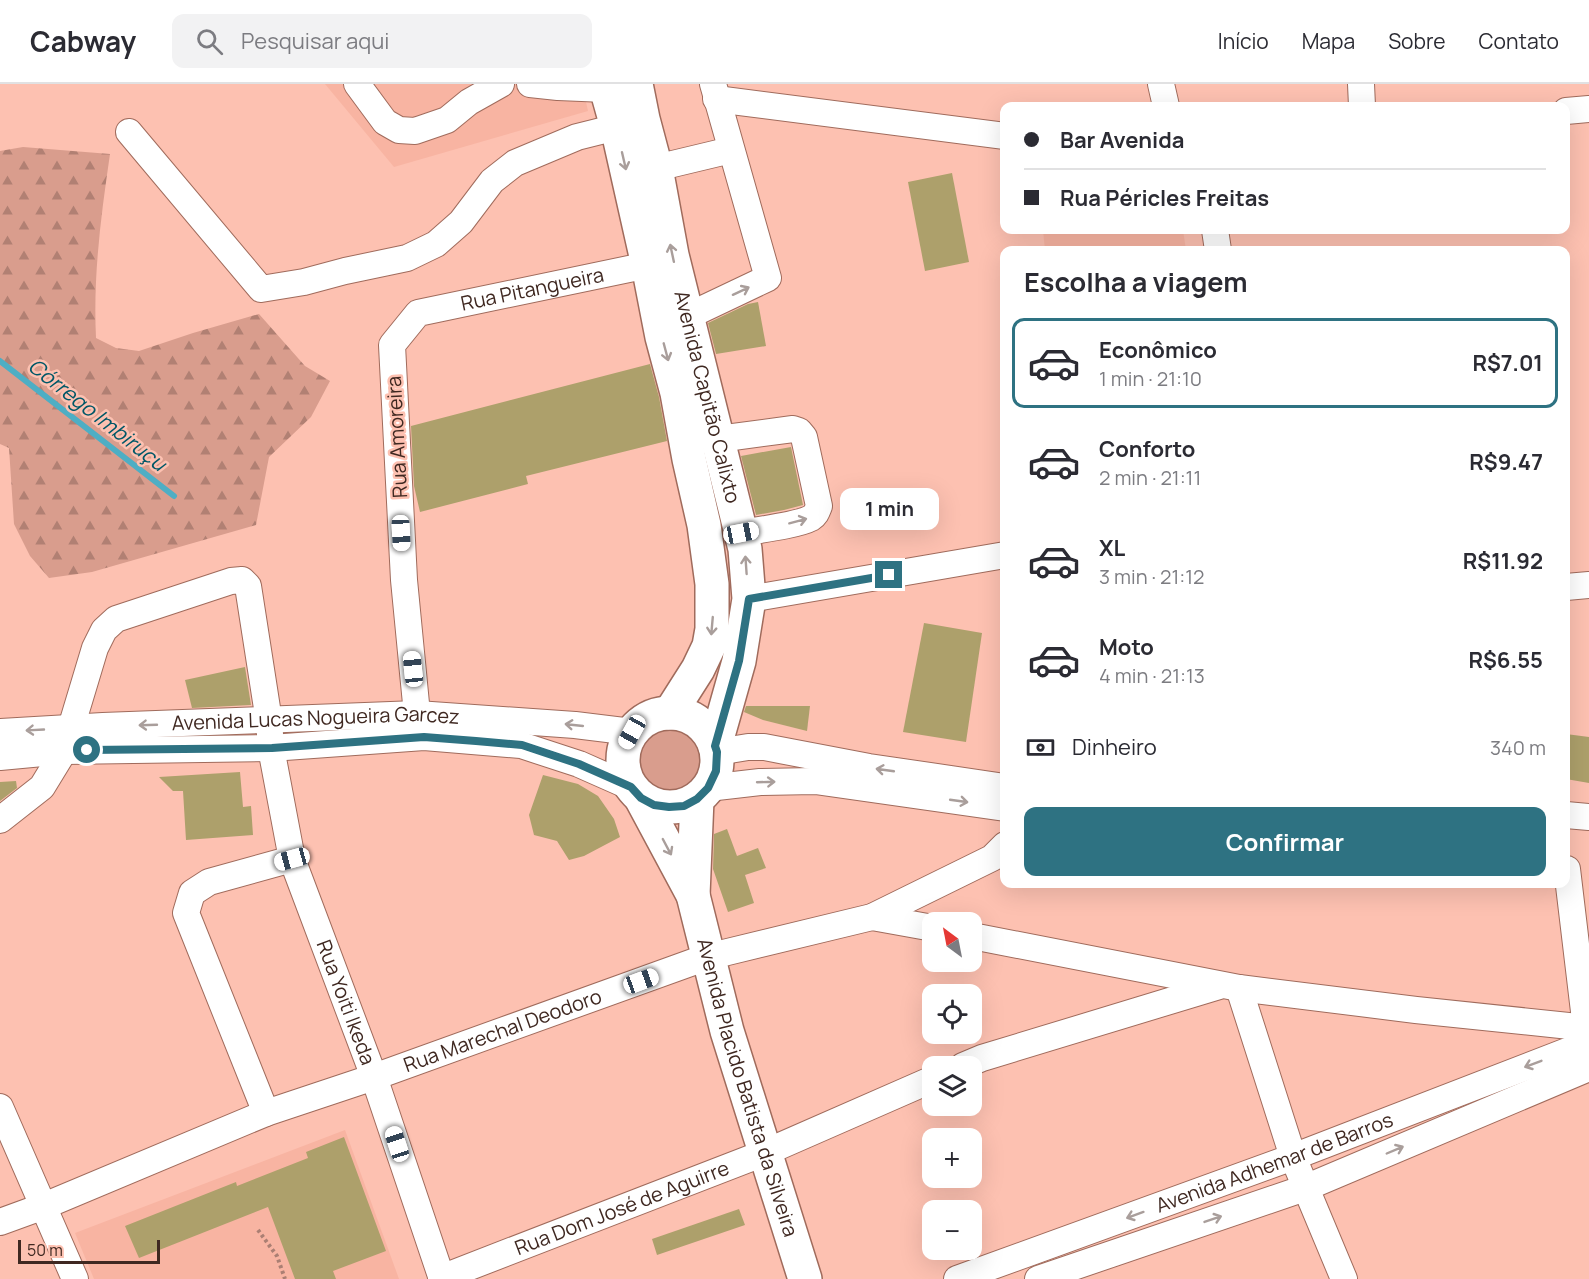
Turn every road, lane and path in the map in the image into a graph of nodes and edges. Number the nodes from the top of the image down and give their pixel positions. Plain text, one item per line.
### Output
1 (357, 84) edge
2 (501, 84) edge
3 (530, 84) edge
4 (1161, 84) edge
5 (1361, 84) edge
6 (616, 86) edge
7 (714, 92) edge
8 (1165, 102) edge
9 (1362, 102) edge
10 (1589, 109) edge
11 (1570, 111) edge
12 (617, 127) junction
13 (129, 132) dead end
14 (1000, 135) edge
15 (731, 150) junction
16 (656, 168) junction
17 (648, 265) junction
18 (418, 313) joint
19 (688, 316) junction
20 (718, 439) junction
21 (741, 533) junction
22 (1000, 556) edge
23 (1589, 585) edge
24 (1570, 587) edge
25 (749, 599) junction
26 (670, 713) junction
27 (417, 714) junction
28 (269, 720) junction
29 (477, 729) junction
30 (0, 732) edge
31 (632, 732) junction
32 (68, 739) junction
33 (272, 748) junction
34 (716, 749) junction
35 (0, 757) edge
36 (1000, 787) edge
37 (636, 793) junction
38 (702, 794) junction
39 (1000, 807) edge
40 (1570, 815) edge
41 (1589, 817) edge
42 (0, 820) edge
43 (1000, 850) edge
44 (292, 859) junction
45 (1574, 869) edge
46 (693, 895) junction
47 (872, 917) junction
48 (922, 926) edge
49 (982, 938) edge
50 (707, 957) junction
51 (1231, 987) junction
52 (1588, 1045) edge
53 (982, 1058) edge
54 (375, 1077) junction
55 (922, 1084) edge
56 (0, 1107) edge
57 (266, 1113) junction
58 (764, 1153) junction
59 (1293, 1157) junction
60 (1305, 1188) junction
61 (44, 1206) junction
62 (0, 1222) edge
63 (258, 1230) dead end
64 (1078, 1235) junction
65 (1086, 1263) junction
66 (442, 1278) edge
67 (75, 1279) edge
68 (285, 1279) edge
69 (805, 1279) edge
70 (957, 1279) edge
71 (1038, 1279) edge
72 (1344, 1279) edge

1 - 2 street
3 - 6 street
4 - 8 street
5 - 9 street
6 - 12 main road, Avenida Capitão Calixto
6 - 16 main road, Avenida Capitão Calixto
7 - 14 street
7 - 15 street
10 - 11 street
12 - 13 street
12 -> 17 main road, Avenida Capitão Calixto
15 - 16 street
19 -> 15 street
19 -> 16 main road, Avenida Capitão Calixto
17 - 18 street, Rua Pitangueira
17 -> 26 main road, Avenida Capitão Calixto
18 - 27 street, Rua Amoreira
19 - 20 main road, Avenida Capitão Calixto
20 - 21 main road, Avenida Capitão Calixto
21 -> 20 street
25 -> 21 main road, Avenida Capitão Calixto
22 - 25 street
23 - 24 street
25 - 34 main road, Avenida Capitão Calixto
26 - 31 main road
26 - 34 main road
27 - 28 street, Avenida Lucas Nogueira Garcez
27 - 29 street, Avenida Lucas Nogueira Garcez
28 -> 32 street, Avenida Lucas Nogueira Garcez
28 - 32 street, Rua Yoiti Ikeda
28 - 33 street, Rua Yoiti Ikeda
31 -> 29 street, Avenida Lucas Nogueira Garcez
29 - 33 street, Avenida Lucas Nogueira Garcez
29 - 37 street, Avenida Lucas Nogueira Garcez
32 -> 30 street, Avenida Lucas Nogueira Garcez
31 - 37 main road
32 - 33 street, Avenida Lucas Nogueira Garcez
32 - 35 street, Avenida Lucas Nogueira Garcez
32 - 42 street
33 - 44 street, Rua Yoiti Ikeda
36 -> 34 street
34 - 38 main road
37 - 38 main road
37 -> 46 main road, Avenida Placido Batista da Silveira
38 -> 39 street
38 - 46 main road, Avenida Placido Batista da Silveira
40 - 41 street
43 - 47 street, Rua Marechal Deodoro
44 - 54 street, Rua Yoiti Ikeda
44 - 57 street
45 - 52 street
46 - 50 main road, Avenida Placido Batista da Silveira
47 - 48 street
47 - 50 street, Rua Marechal Deodoro
49 - 51 street
50 - 54 street, Rua Marechal Deodoro
50 - 58 main road, Avenida Placido Batista da Silveira
51 - 52 street
51 - 53 street
51 - 59 street
52 -> 59 street, Avenida Adhemar de Barros
60 -> 52 street, Avenida Adhemar de Barros
54 - 57 street, Rua Marechal Deodoro
54 - 66 street, Rua Yoiti Ikeda
55 - 58 street, Rua Dom José de Aguirre
56 - 61 street
57 - 61 street, Rua Marechal Deodoro
58 - 66 street, Rua Dom José de Aguirre
58 - 69 main road, Avenida Placido Batista da Silveira
59 - 60 street
59 -> 64 street, Avenida Adhemar de Barros
65 -> 60 street, Avenida Adhemar de Barros
60 - 72 street
61 - 62 street, Rua Marechal Deodoro
61 - 67 street
63 - 68 path
64 - 65 street
64 - 70 street, Avenida Adhemar de Barros
65 - 71 street, Avenida Adhemar de Barros

